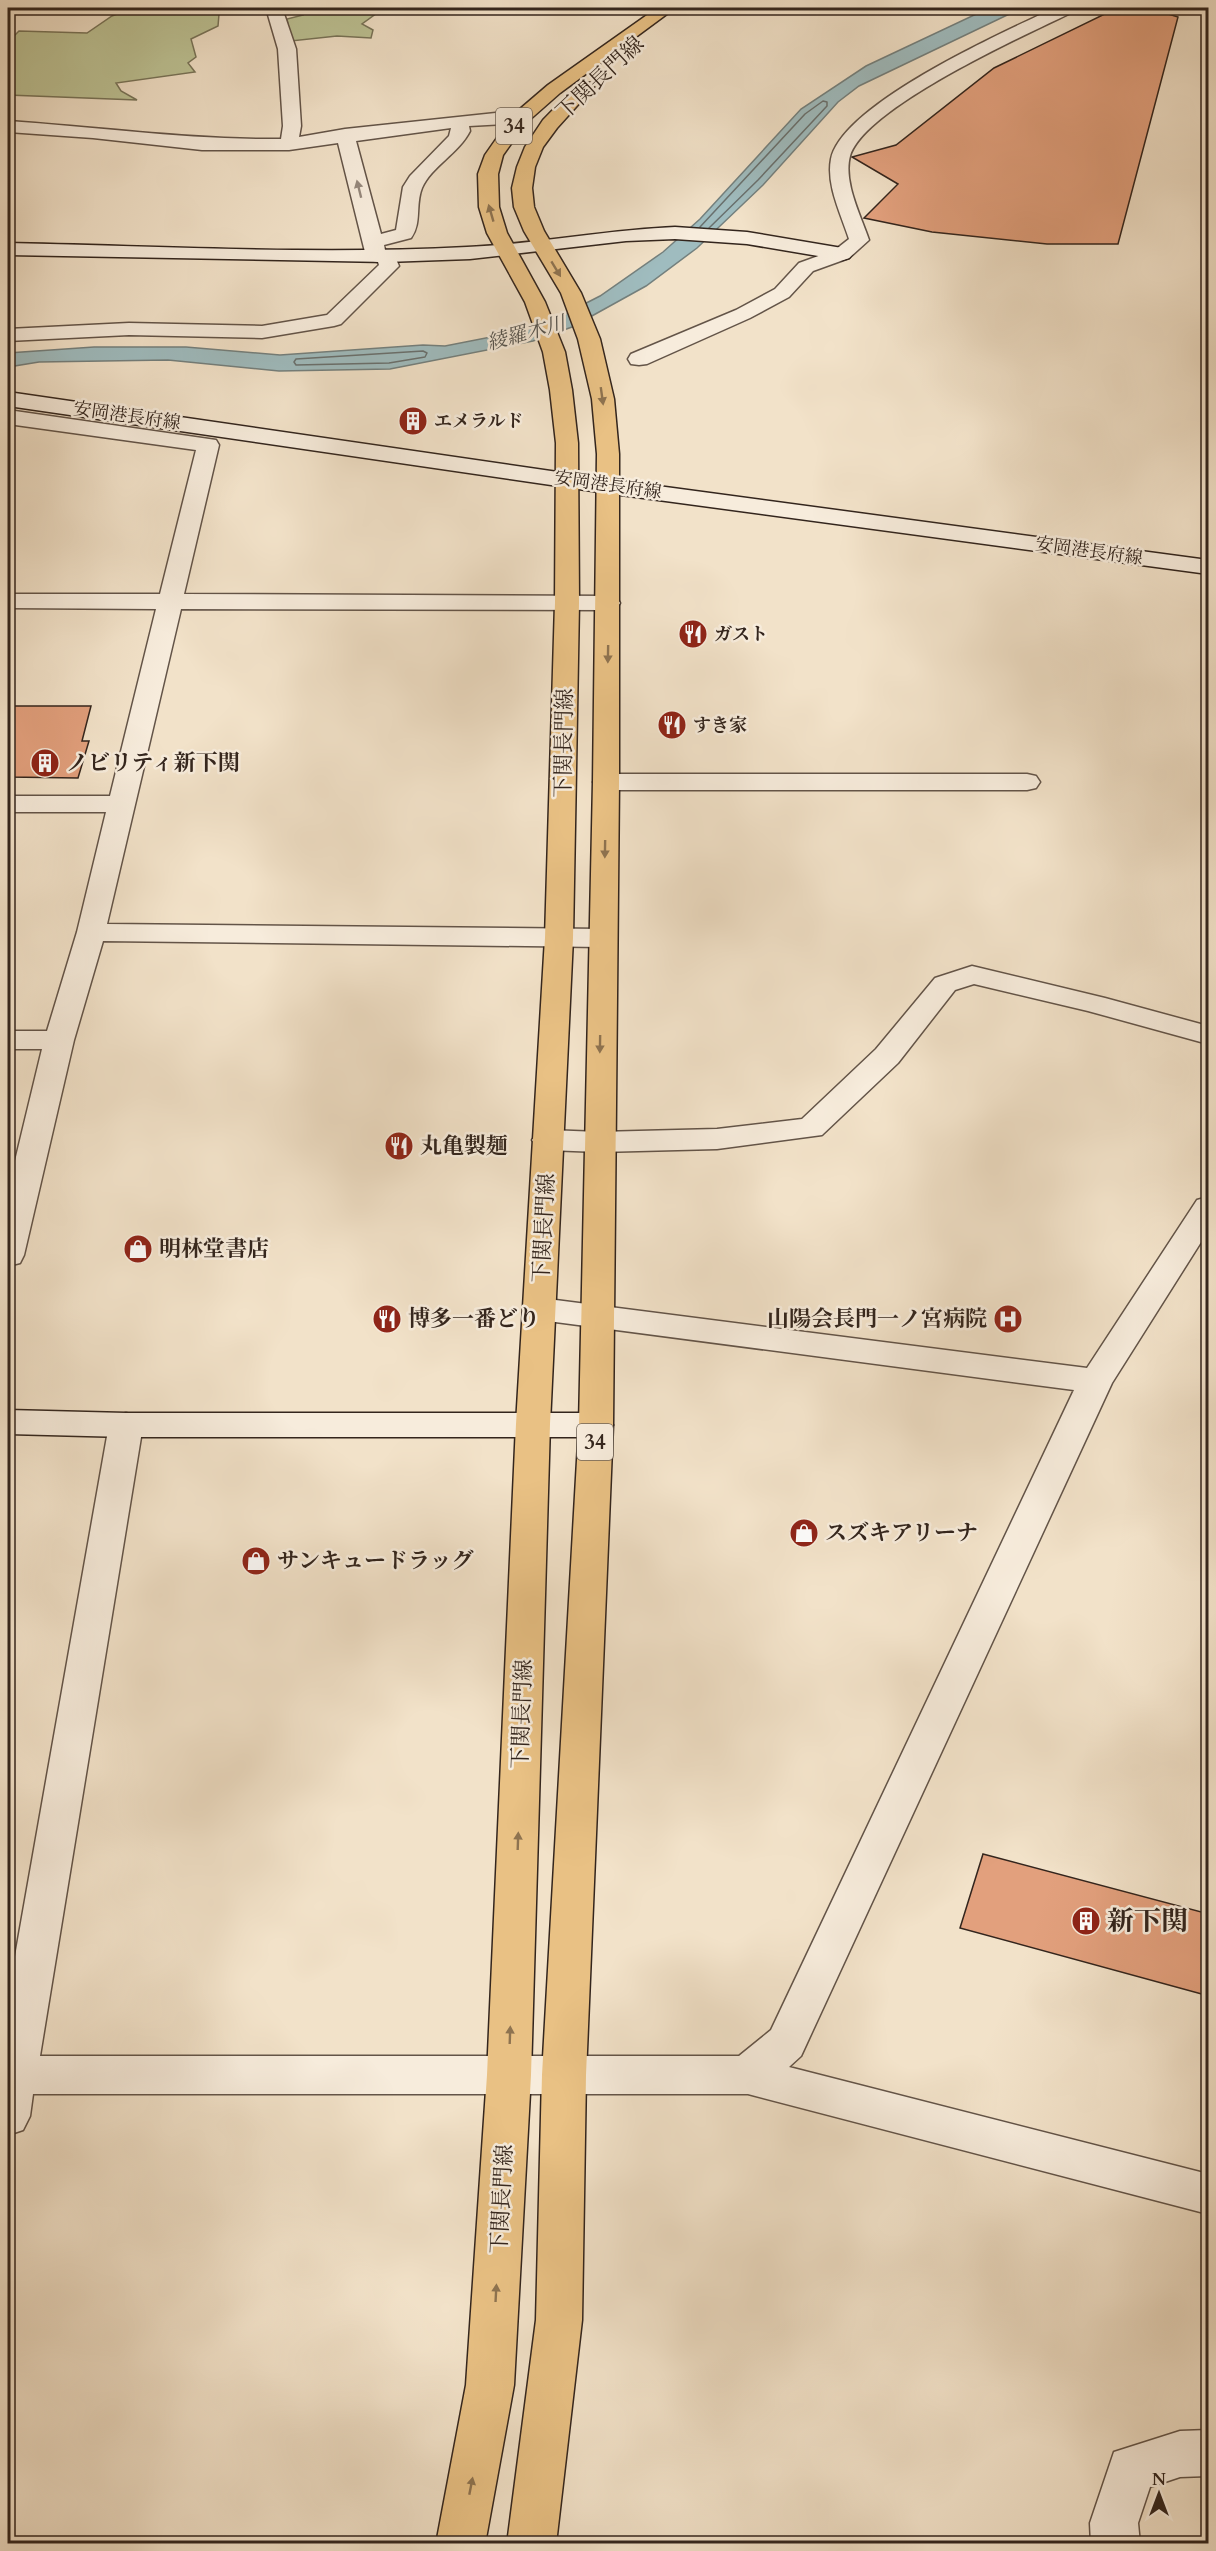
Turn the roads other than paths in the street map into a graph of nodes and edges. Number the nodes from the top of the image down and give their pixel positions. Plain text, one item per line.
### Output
1 (274, 8) edge
2 (666, 8) edge
3 (675, 8) edge
4 (1067, 8) edge
5 (519, 119) junction
6 (459, 121) junction
7 (8, 127) edge
8 (345, 135) junction
9 (290, 144) junction
10 (542, 246) junction
11 (8, 249) edge
12 (505, 249) junction
13 (378, 251) junction
14 (843, 254) junction
15 (8, 335) edge
16 (639, 359) dead end
17 (8, 399) edge
18 (8, 417) edge
19 (566, 479) junction
20 (606, 486) junction
21 (1209, 567) edge
22 (8, 601) edge
23 (172, 601) junction
24 (567, 603) junction
25 (608, 603) junction
26 (606, 782) junction
27 (1027, 782) dead end
28 (8, 804) edge
29 (121, 804) junction
30 (90, 932) junction
31 (559, 938) junction
32 (602, 938) junction
33 (1209, 1035) edge
34 (8, 1040) edge
35 (59, 1040) junction
36 (548, 1140) junction
37 (598, 1142) junction
38 (1209, 1207) edge
39 (8, 1255) edge
40 (540, 1309) junction
41 (597, 1315) junction
42 (1096, 1382) junction
43 (8, 1422) edge
44 (126, 1425) junction
45 (533, 1425) junction
46 (596, 1425) junction
47 (509, 2074) junction
48 (564, 2074) junction
49 (12, 2075) edge
50 (748, 2075) junction
51 (8, 2116) edge
52 (1209, 2194) edge
53 (1209, 2453) edge
54 (460, 2544) edge
55 (531, 2544) edge
56 (1116, 2544) edge

1 - 9 street
2 - 5 main road, 下関長門線 / 34
3 - 10 main road, 下関長門線 / 34
4 - 14 street
5 - 6 street
12 -> 5 main road, 下関長門線 / 34
6 - 8 street
6 - 13 street
7 - 9 street
8 - 9 street
13 -> 8 street
10 - 12 street
10 - 14 street
10 -> 20 main road, 下関長門線 / 34
11 - 13 street
12 - 13 street
12 - 19 main road, 下関長門線 / 34
13 - 15 street
14 - 16 street
17 - 19 street, 安岡港長府線
18 - 23 street
19 - 20 street, 安岡港長府線
19 - 24 main road, 下関長門線 / 34
20 - 21 street, 安岡港長府線
20 - 25 main road, 下関長門線 / 34
22 - 23 street
23 - 24 street
23 - 29 street
24 - 25 street
24 - 31 main road, 下関長門線 / 34
25 -> 26 main road, 下関長門線 / 34
26 - 27 street
26 -> 32 main road, 下関長門線 / 34
28 - 29 street
29 - 30 street
30 - 31 street
30 - 35 street
31 - 32 street
31 - 36 main road, 下関長門線 / 34
32 -> 37 main road, 下関長門線 / 34
33 - 37 street
34 - 35 street
35 - 39 street
36 - 37 street
36 - 40 main road, 下関長門線 / 34
37 - 41 main road, 下関長門線 / 34
38 - 42 street
40 - 41 street
40 - 45 main road, 下関長門線 / 34
41 - 42 street
41 - 46 main road, 下関長門線 / 34
42 - 50 street
43 - 44 street
44 - 45 street
44 - 49 street
45 - 46 street
47 -> 45 main road, 下関長門線 / 34
46 - 48 main road, 下関長門線 / 34
47 - 48 street
47 - 49 street
54 -> 47 main road, 下関長門線 / 34
48 - 50 street
48 - 55 main road, 下関長門線 / 34
49 - 51 street
50 - 52 street
53 - 56 street

